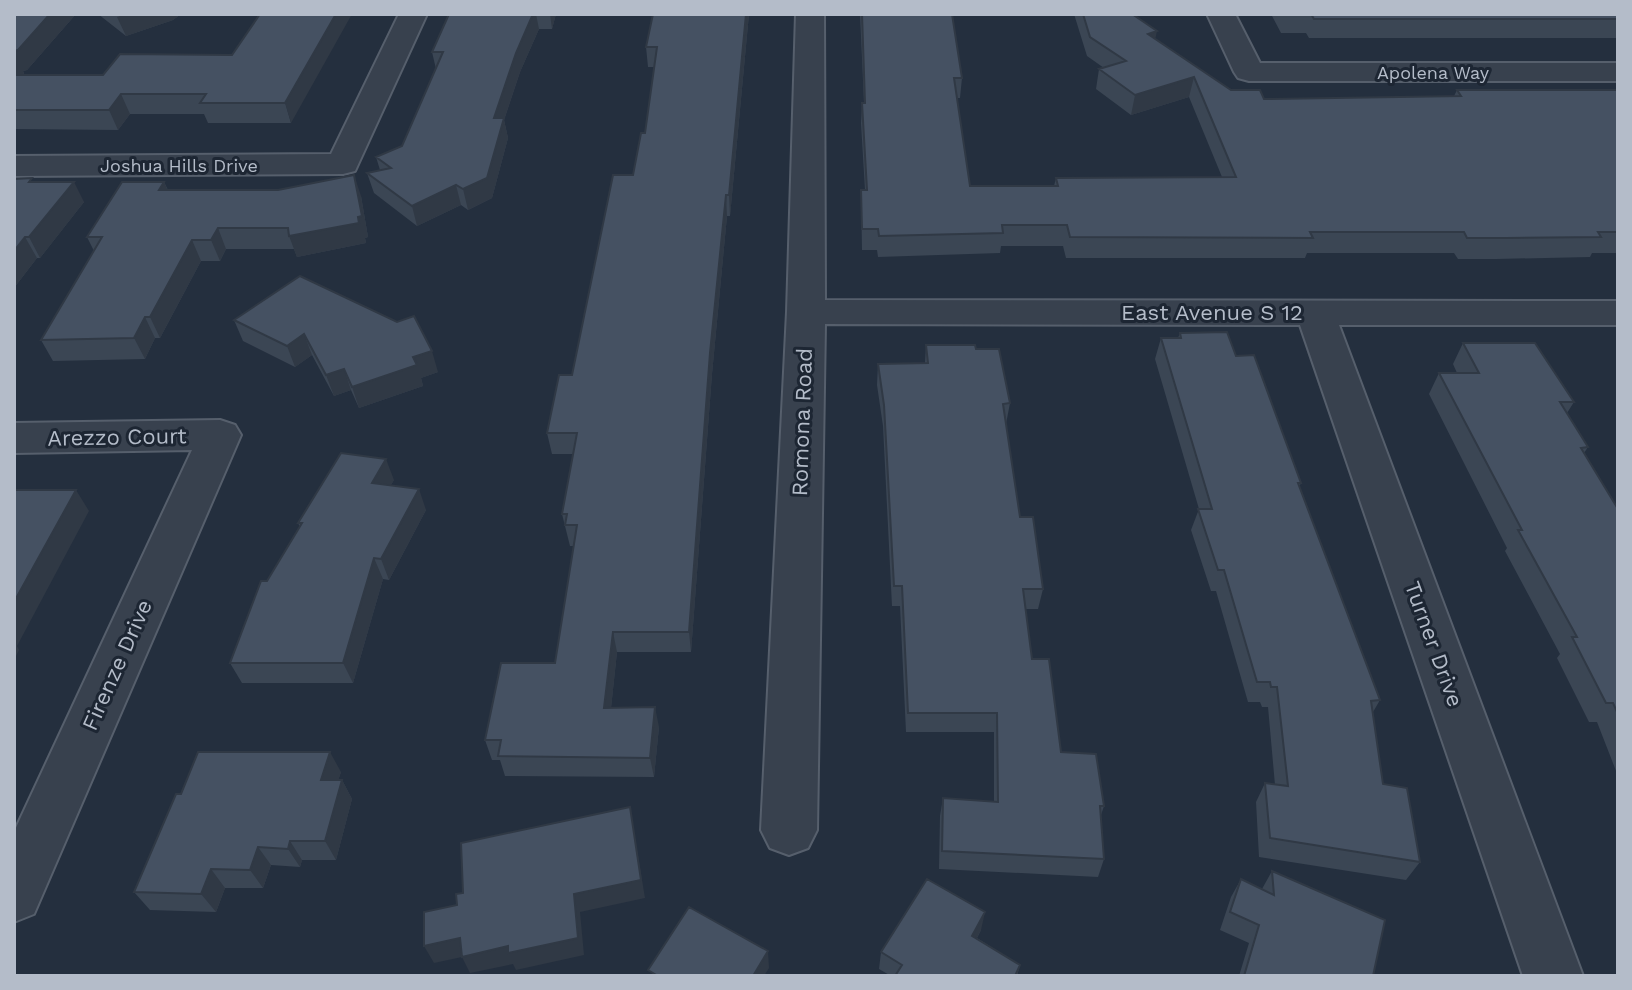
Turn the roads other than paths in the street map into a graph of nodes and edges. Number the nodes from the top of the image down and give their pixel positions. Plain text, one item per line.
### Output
1 (413, 14) edge
2 (810, 14) edge
3 (1221, 14) edge
4 (1618, 72) edge
5 (14, 166) edge
6 (806, 312) junction
7 (1315, 312) junction
8 (1618, 313) edge
9 (220, 435) joint
10 (14, 438) edge
11 (789, 830) dead end
12 (14, 895) edge
13 (1553, 976) edge

1 - 5 street, Joshua Hills Drive
2 - 6 street, Romona Road
3 - 4 street, Apolena Way
6 - 7 street, East Avenue S 12
6 - 11 street, Romona Road
7 - 8 street, East Avenue S 12
7 - 13 street, Turner Drive
9 - 10 street, Arezzo Court
9 - 12 street, Firenze Drive

